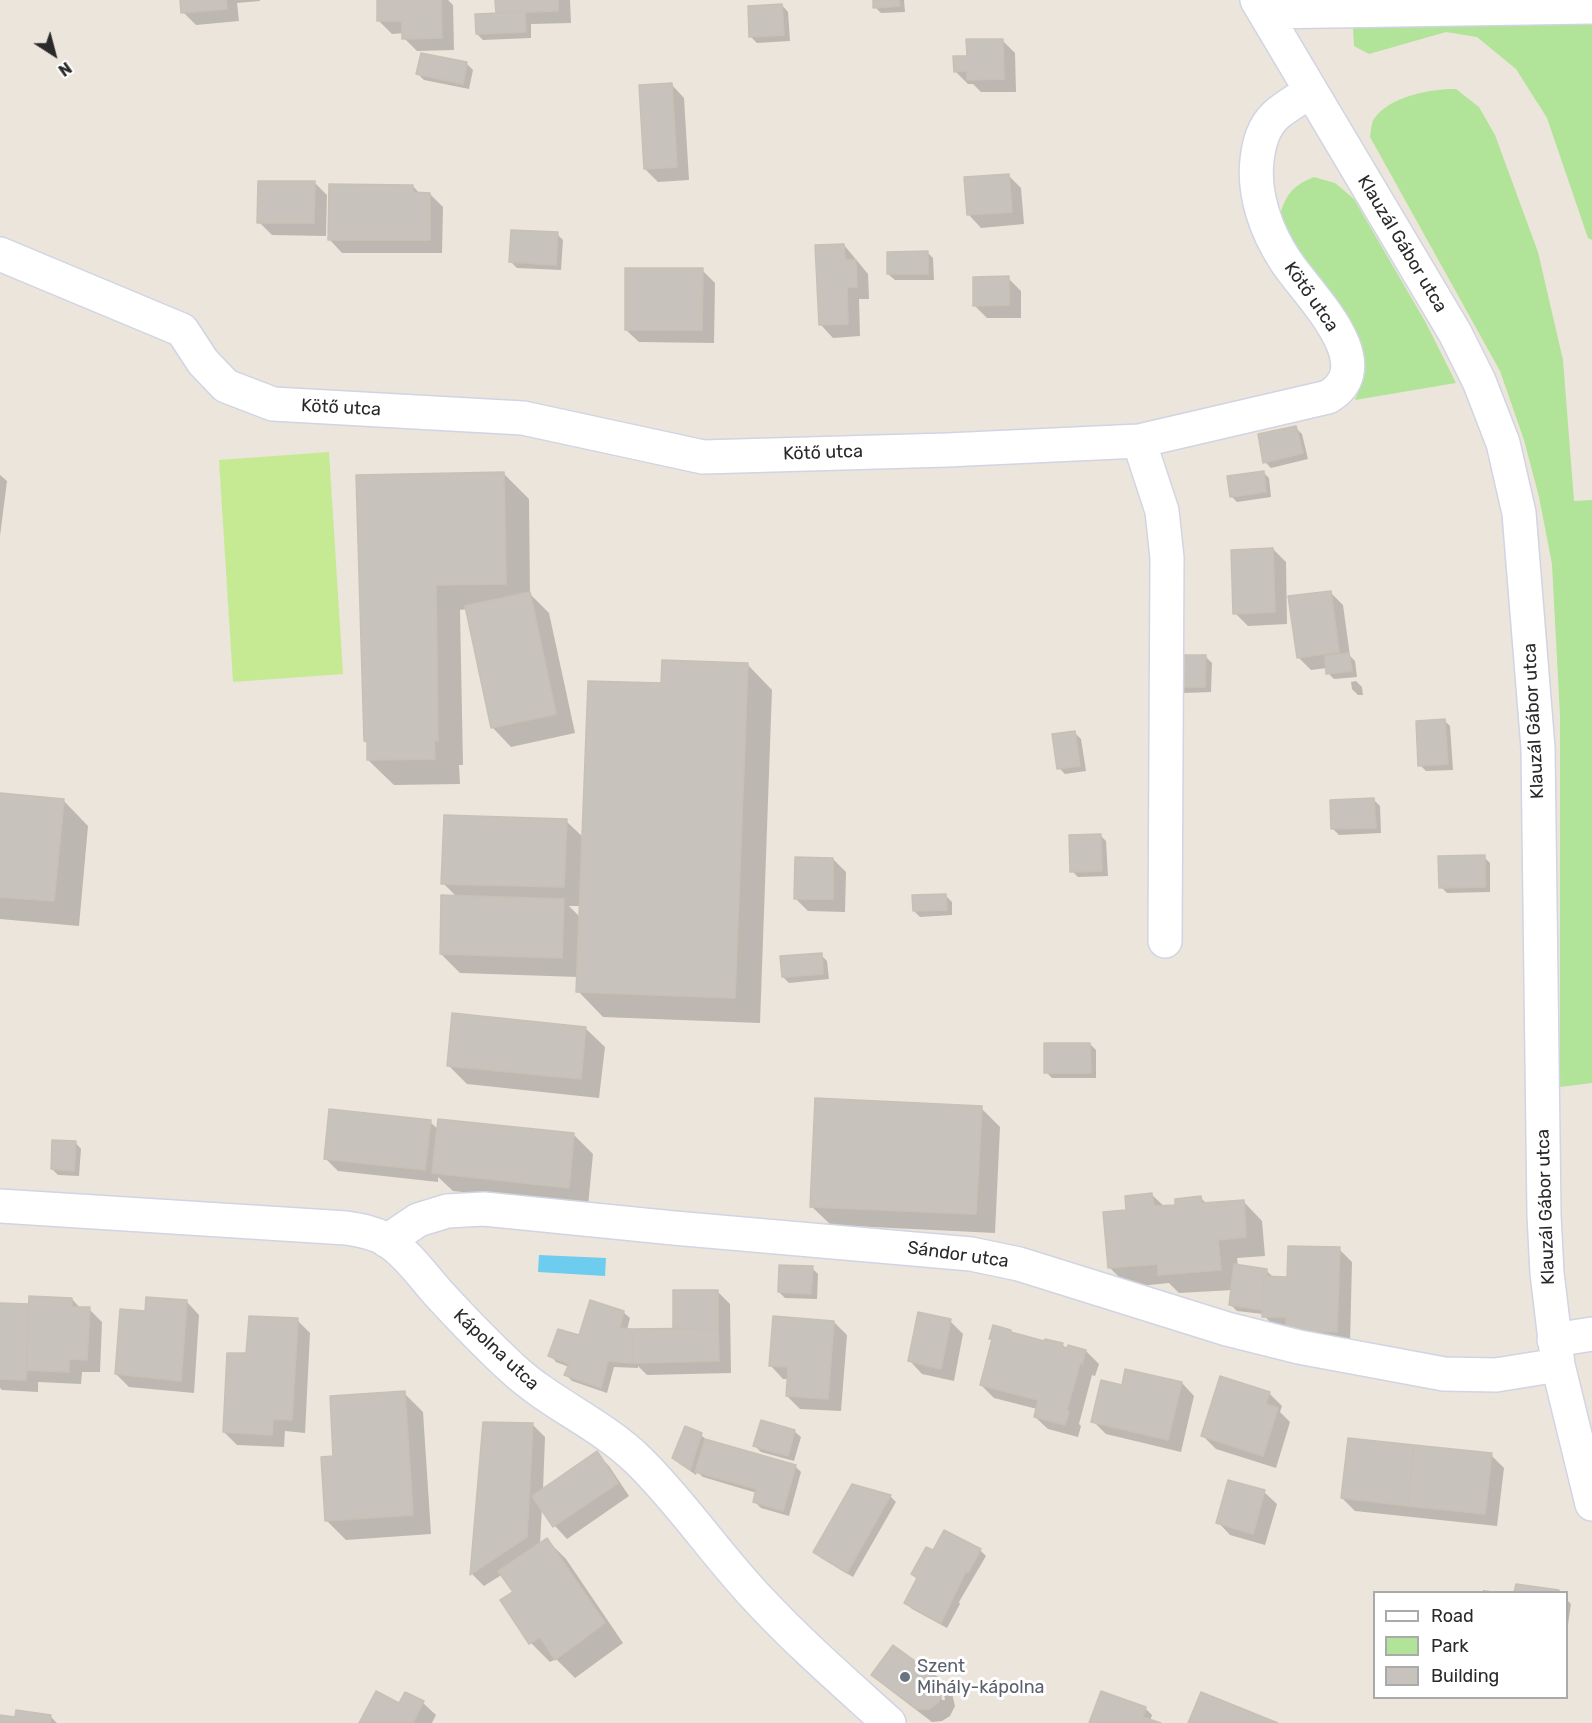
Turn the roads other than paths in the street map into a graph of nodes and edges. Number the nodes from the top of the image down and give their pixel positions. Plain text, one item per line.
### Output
1 (1260, 6) edge
2 (1592, 7) edge
3 (1310, 92) junction
4 (0, 254) edge
5 (1139, 441) junction
6 (1166, 941) dead end
7 (0, 1206) edge
8 (387, 1240) junction
9 (1592, 1334) edge
10 (1556, 1352) junction
11 (1592, 1504) edge
12 (889, 1723) edge

1 - 2 street
1 - 3 street, Klauzál Gábor utca
3 - 5 street, Kötő utca
3 - 10 street, Klauzál Gábor utca
4 - 5 street, Kötő utca
5 - 6 street
7 - 8 street, Kápolna utca
8 - 10 street, Sándor utca
8 - 12 street, Kápolna utca
9 - 10 street, Sándor utca
10 - 11 street, Klauzál Gábor utca

